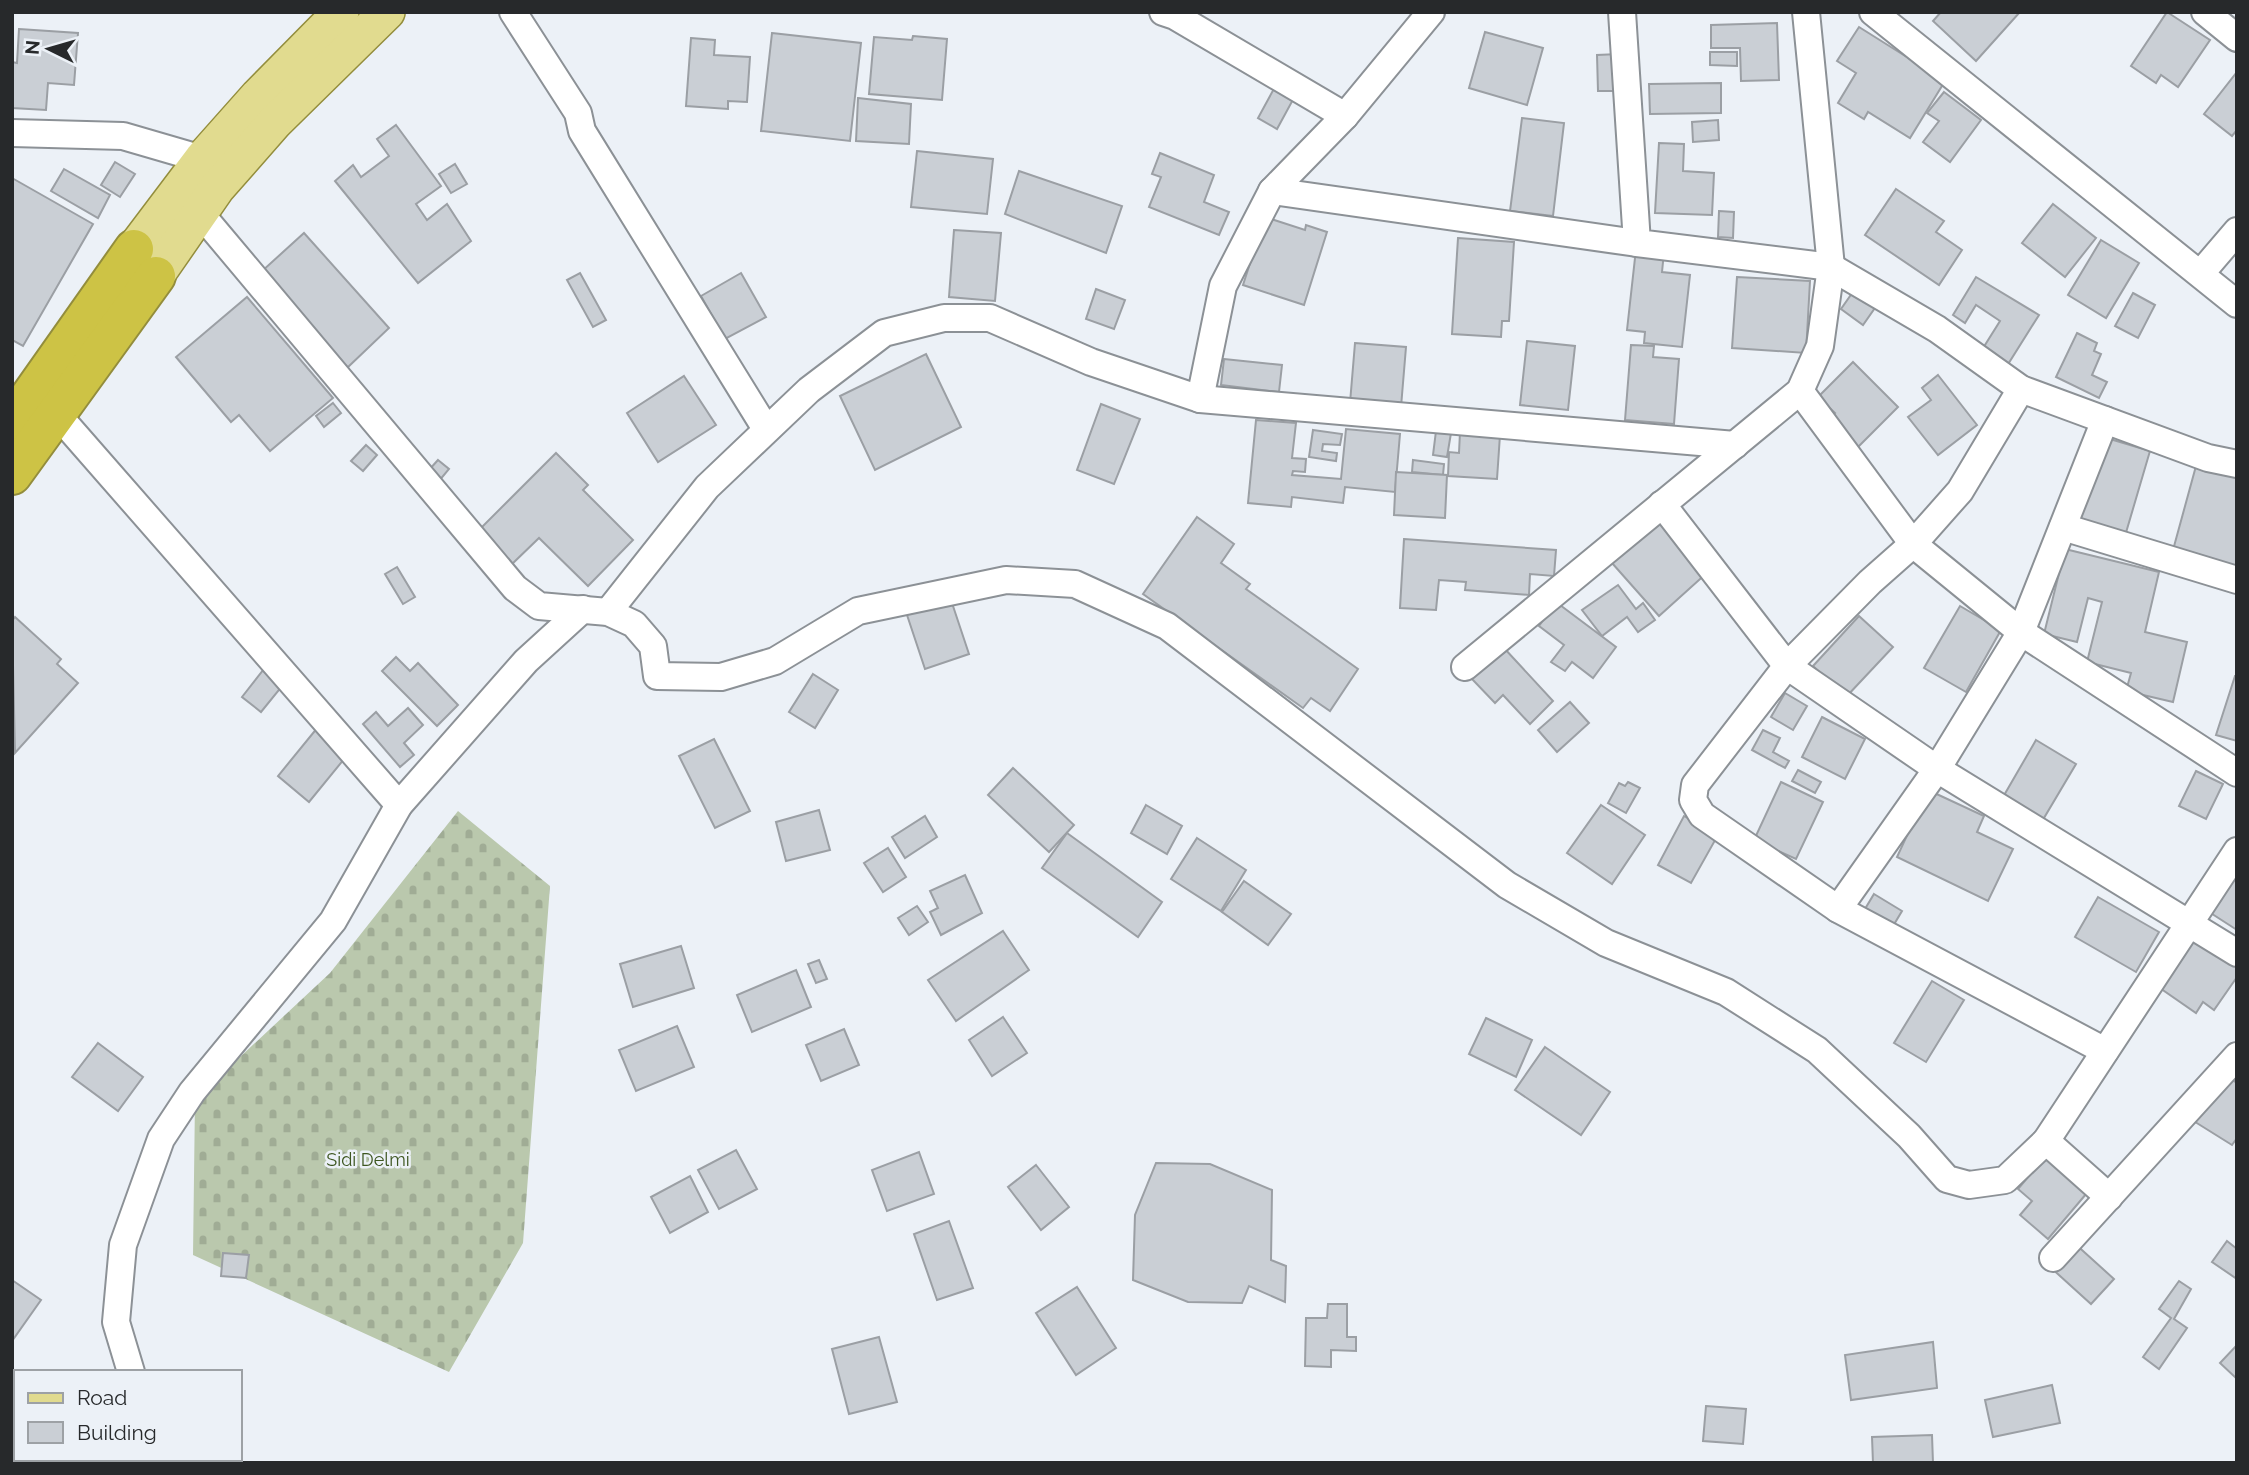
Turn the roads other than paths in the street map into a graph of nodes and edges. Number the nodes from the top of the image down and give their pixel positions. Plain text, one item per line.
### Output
1 (341, 12) edge
2 (387, 12) edge
3 (513, 12) edge
4 (1163, 12) edge
5 (1431, 12) edge
6 (1622, 12) edge
7 (1806, 12) edge
8 (1873, 12) edge
9 (2205, 12) edge
10 (2237, 38) edge
11 (1345, 116) junction
12 (12, 133) edge
13 (202, 159) junction
14 (1272, 191) junction
15 (200, 213) junction
16 (2237, 231) edge
17 (1637, 243) junction
18 (145, 262) junction
19 (1831, 267) junction
20 (2201, 273) junction
21 (2237, 304) edge
22 (2021, 389) junction
23 (1800, 391) junction
24 (1200, 399) junction
25 (56, 414) junction
26 (2105, 420) junction
27 (12, 422) edge
28 (766, 429) junction
29 (1735, 445) junction
30 (2237, 464) edge
31 (12, 475) edge
32 (1662, 504) junction
33 (2063, 527) junction
34 (1913, 544) junction
35 (2237, 580) edge
36 (595, 610) junction
37 (2021, 632) junction
38 (1787, 666) junction
39 (1465, 667) dead end
40 (1937, 769) junction
41 (2237, 773) edge
42 (399, 805) junction
43 (2237, 851) edge
44 (1838, 909) junction
45 (2187, 922) junction
46 (2237, 953) edge
47 (2105, 1051) junction
48 (2237, 1056) edge
49 (2046, 1141) junction
50 (2109, 1197) junction
51 (2053, 1258) dead end
52 (130, 1370) edge

1 - 13 main road
2 - 15 main road
3 - 28 street
4 - 11 street
5 - 11 street
6 - 17 street
7 - 19 street
8 - 20 street
9 - 10 street
11 - 14 street
12 - 13 street
13 - 18 main road
14 - 17 street
14 - 24 street
15 - 18 main road
15 - 36 street
16 - 20 street
17 - 19 street
18 - 25 highway
18 - 27 highway
19 - 22 street
19 - 23 street
20 - 21 street
22 - 26 street
22 - 34 street
23 - 29 street
23 - 34 street
24 - 28 street
24 - 29 street
25 - 31 highway
25 - 42 street
26 - 30 street
26 - 33 street
28 - 36 street
29 - 32 street
32 - 38 street
32 - 39 street
33 - 35 street
33 - 37 street
34 - 37 street
34 - 38 street
36 - 42 street
36 - 49 street
37 - 40 street
37 - 41 street
38 - 40 street
38 - 44 street
40 - 44 street
40 - 45 street
42 - 52 street
43 - 45 street
44 - 47 street
45 - 46 street
45 - 47 street
47 - 49 street
48 - 50 street
49 - 50 street
50 - 51 street

